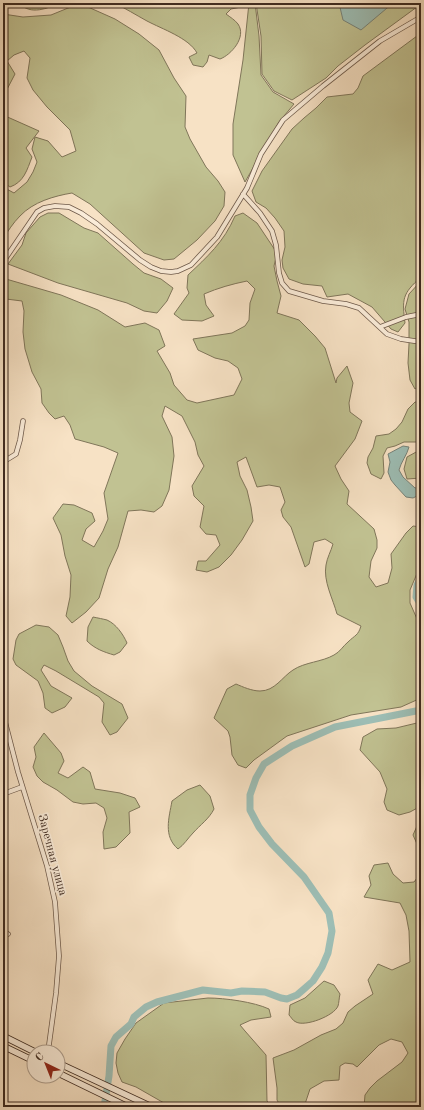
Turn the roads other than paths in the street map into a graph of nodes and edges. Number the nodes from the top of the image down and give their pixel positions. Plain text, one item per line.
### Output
1 (421, 17) edge
2 (243, 194) junction
3 (3, 262) edge
4 (421, 314) edge
5 (380, 327) junction
6 (421, 342) edge
7 (23, 421) dead end
8 (3, 462) edge
9 (3, 573) edge
10 (3, 584) edge
11 (3, 714) edge
12 (22, 787) junction
13 (3, 794) edge
14 (3, 932) edge
15 (8, 934) dead end
16 (3, 1036) edge
17 (49, 1044) edge
18 (3, 1046) edge
19 (26, 1048) edge
20 (26, 1057) edge
21 (66, 1067) edge
22 (66, 1077) edge
23 (128, 1107) edge
24 (152, 1107) edge

1 - 2 street
2 - 3 street
2 - 5 street
4 - 5 street
5 - 6 street
7 - 8 street
9 - 10 street
11 - 12 street, Заречная улица
12 - 13 street
12 - 17 street, Заречная улица
14 - 15 street
16 - 19 main road
18 - 20 main road
21 - 24 main road
22 - 23 main road

